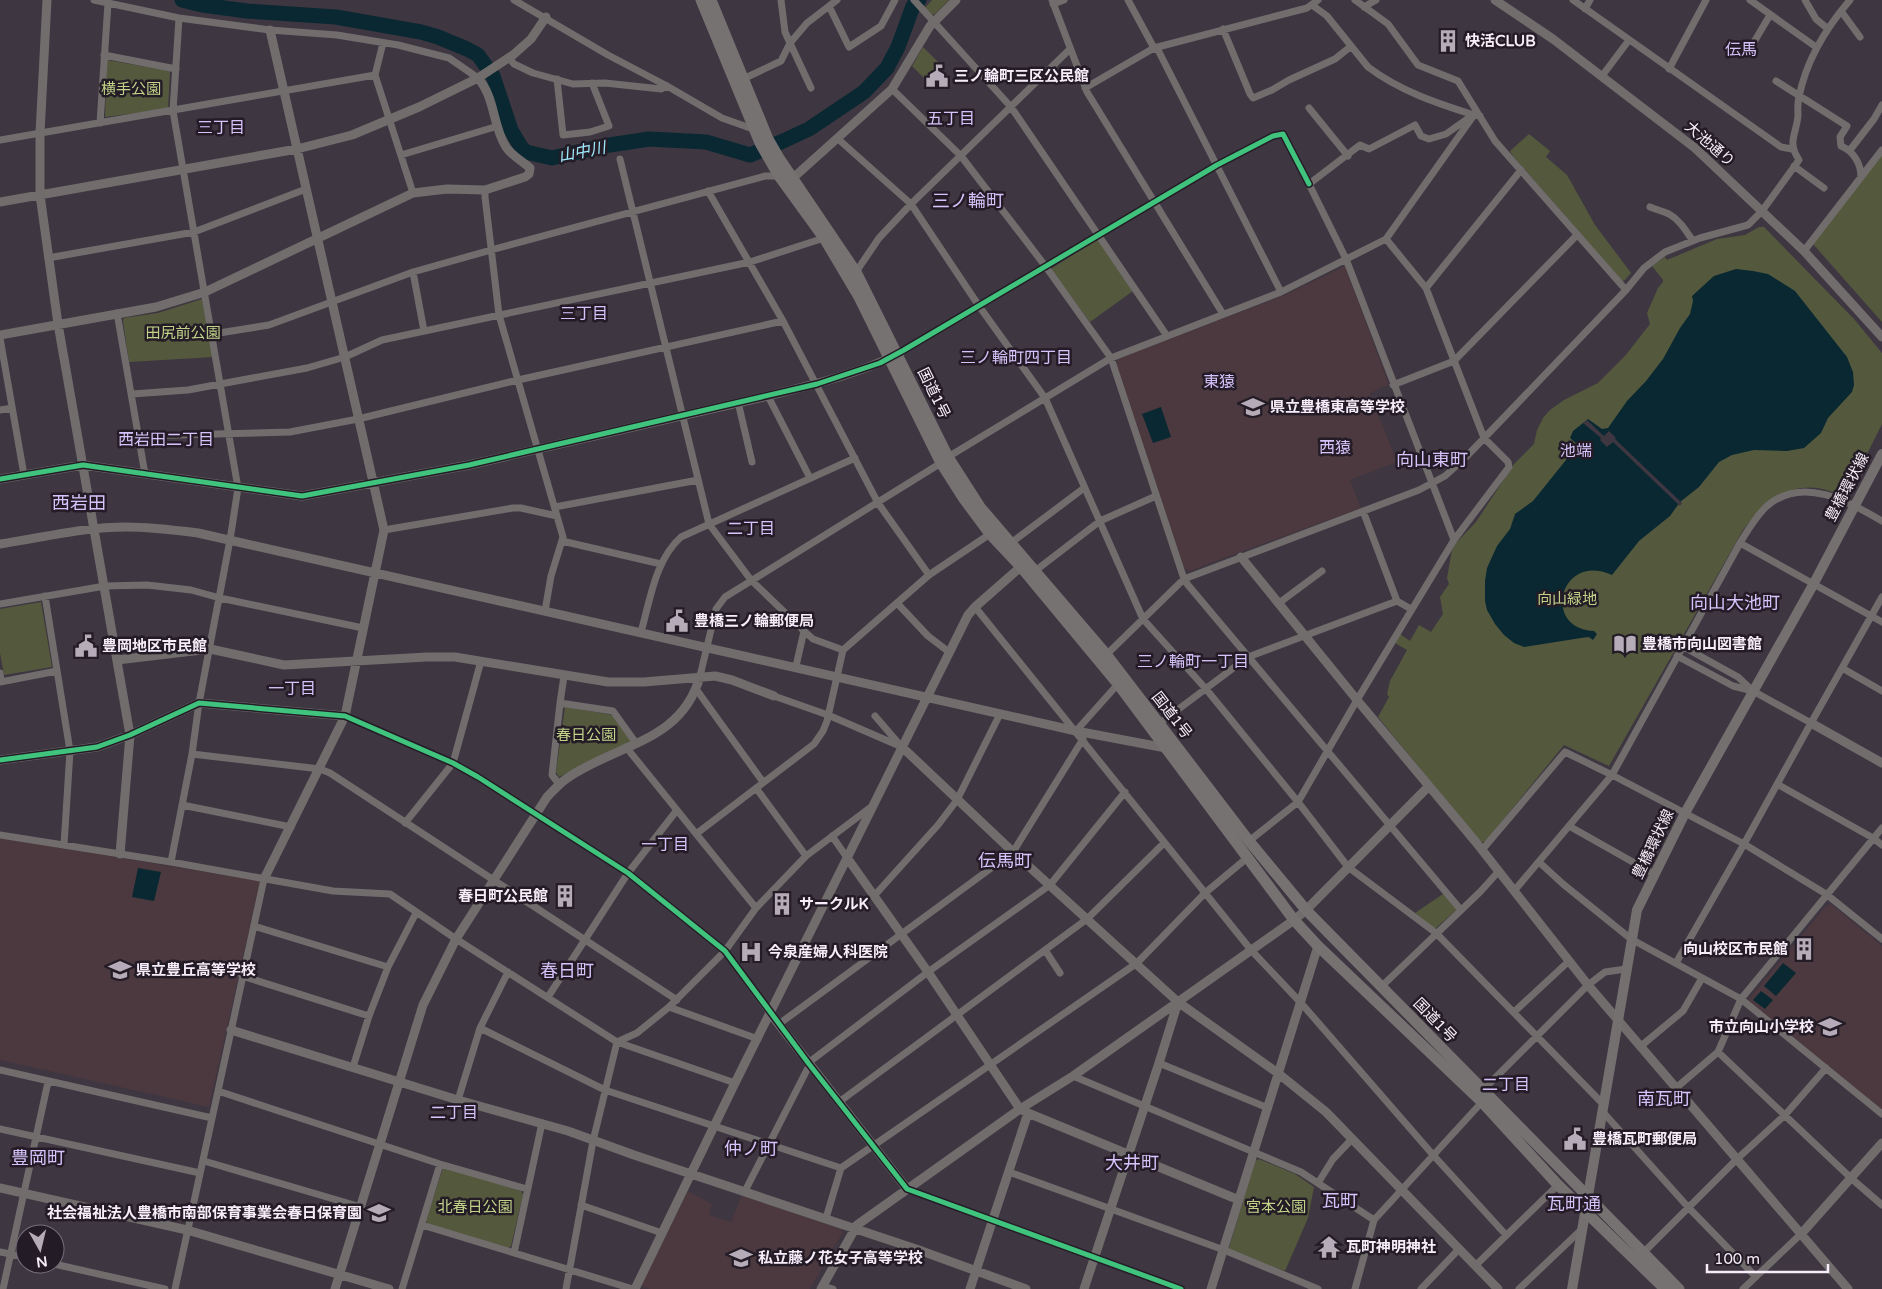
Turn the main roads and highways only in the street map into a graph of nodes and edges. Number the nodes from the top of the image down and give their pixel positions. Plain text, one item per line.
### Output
1 (701, 0) edge
2 (711, 0) edge
3 (758, 127) junction
4 (774, 159) junction
5 (893, 356) junction
6 (1882, 454) edge
7 (945, 460) junction
8 (1024, 564) junction
9 (1103, 658) junction
10 (1171, 746) junction
11 (1587, 1196) junction
12 (1585, 1210) junction
13 (1572, 1289) edge
14 (1664, 1289) edge
15 (1679, 1289) edge

1 - 3 highway, 国道1号
2 - 3 highway, 国道1号
3 - 4 highway, 国道1号
4 - 5 highway, 国道1号
4 - 5 highway, 国道1号
5 - 7 highway, 国道1号
6 - 11 main road, 豊橋環状線
7 - 8 highway, 国道1号
7 - 8 highway, 国道1号
8 - 9 highway, 国道1号
8 - 9 highway, 国道1号
9 - 10 highway, 国道1号
9 - 10 highway, 国道1号
10 - 11 highway, 国道1号
10 - 12 highway, 国道1号
11 - 12 main road, 豊橋環状線
11 - 15 highway, 国道1号
12 - 13 main road, 豊橋環状線
12 - 14 highway, 国道1号

